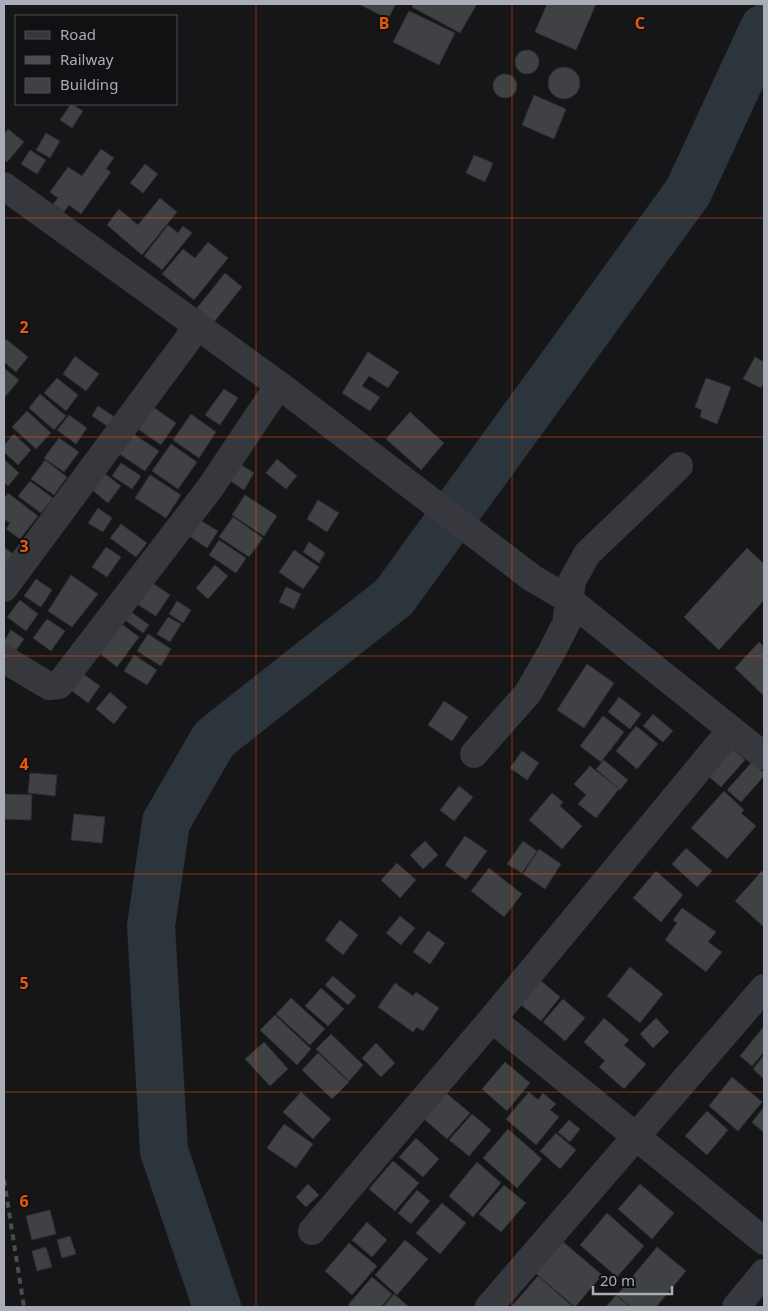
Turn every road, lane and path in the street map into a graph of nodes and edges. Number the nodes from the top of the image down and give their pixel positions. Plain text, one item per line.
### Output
1 (4, 186) edge
2 (198, 326) junction
3 (279, 385) junction
4 (679, 466) dead end
5 (4, 588) edge
6 (568, 599) junction
7 (4, 659) edge
8 (731, 730) junction
9 (474, 754) dead end
10 (764, 756) edge
11 (764, 988) edge
12 (492, 1019) junction
13 (638, 1136) junction
14 (312, 1232) dead end
15 (764, 1241) edge
16 (764, 1273) edge
17 (489, 1307) edge
18 (736, 1307) edge

1 - 2 street
2 - 3 street
2 - 5 street
3 - 6 street
3 - 7 street
4 - 6 street
6 - 8 street
6 - 9 street
8 - 10 street
8 - 12 street
11 - 13 street
12 - 13 street
12 - 14 street
13 - 15 street
13 - 17 street
16 - 18 street

